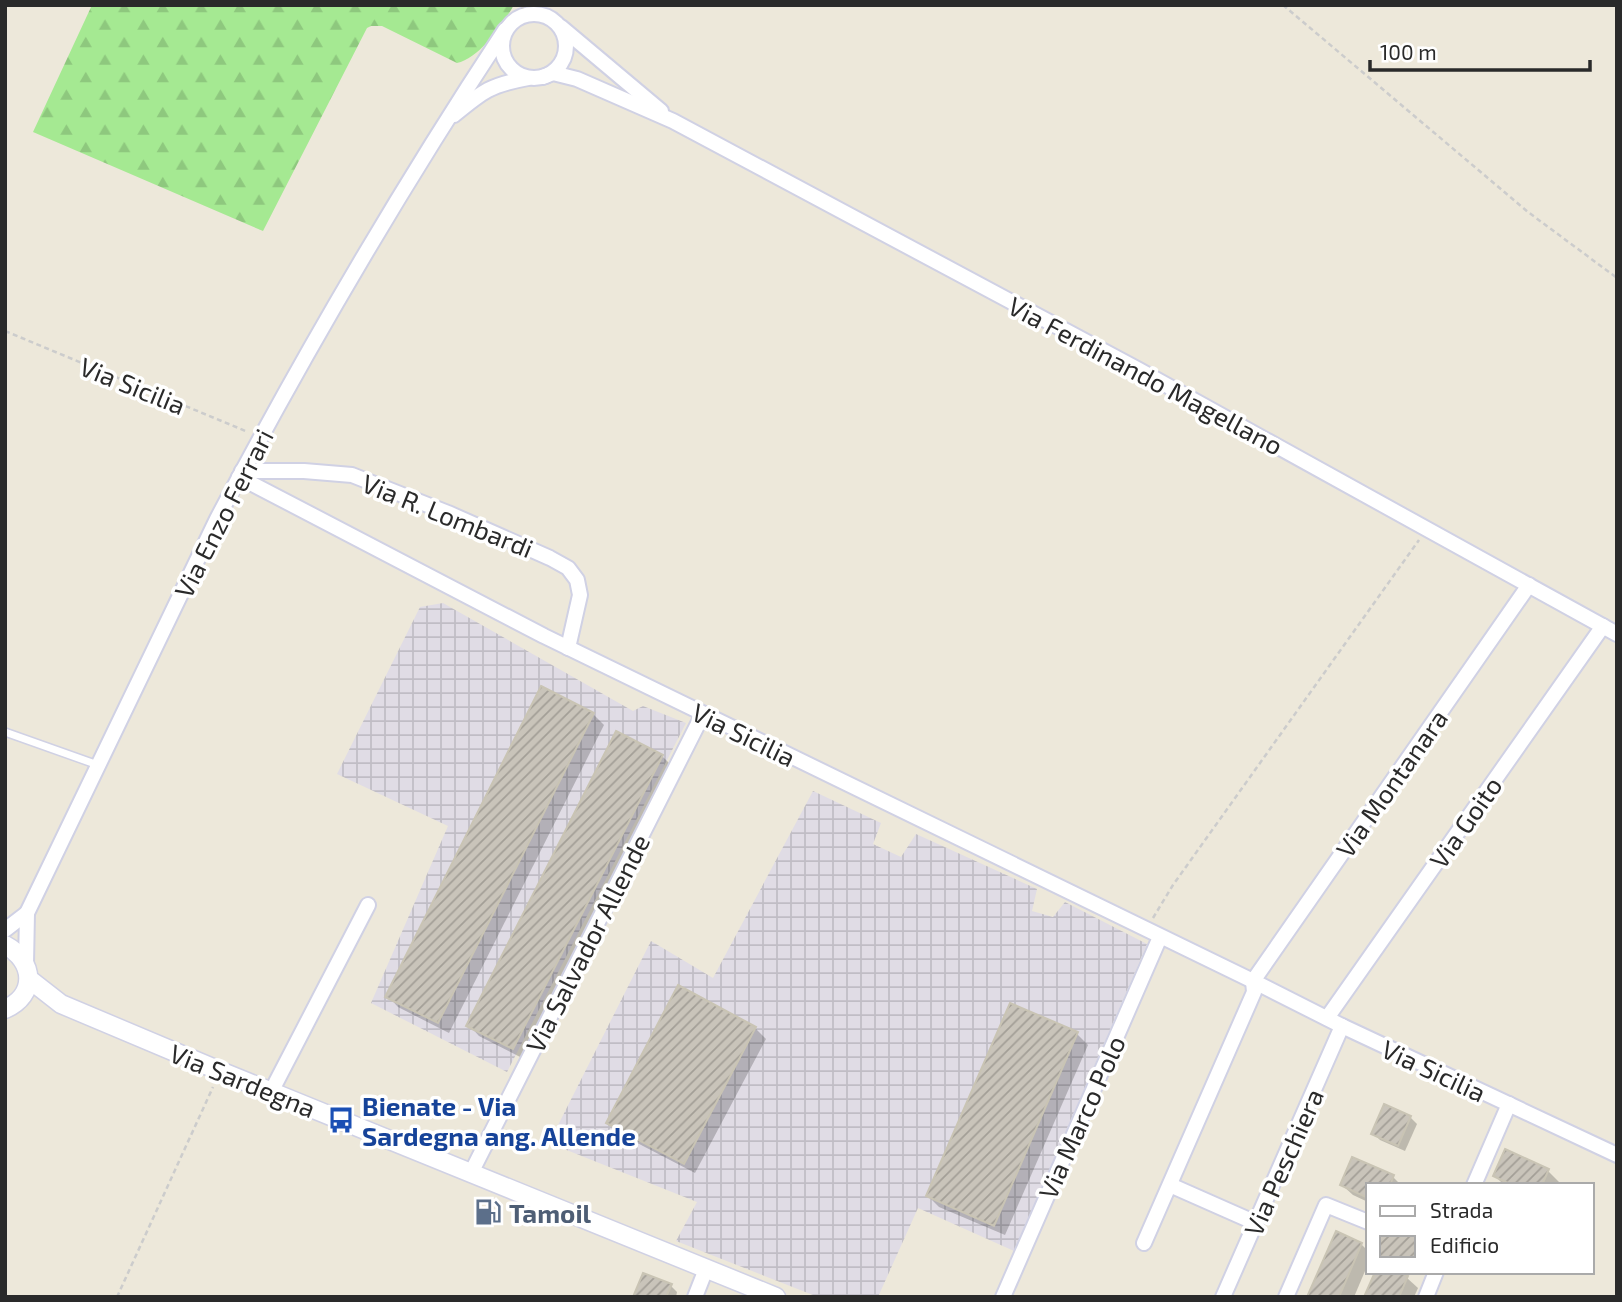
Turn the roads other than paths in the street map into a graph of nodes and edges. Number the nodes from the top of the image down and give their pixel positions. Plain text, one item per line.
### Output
1 (523, 10) edge
2 (560, 26) junction
3 (505, 30) junction
4 (536, 77) junction
5 (673, 121) junction
6 (442, 125) junction
7 (240, 474) junction
8 (1529, 585) junction
9 (1603, 626) junction
10 (1617, 634) edge
11 (568, 648) junction
12 (703, 713) junction
13 (5, 732) edge
14 (98, 765) junction
15 (368, 905) dead end
16 (27, 913) junction
17 (5, 930) edge
18 (1160, 937) junction
19 (5, 945) edge
20 (27, 971) junction
21 (1253, 981) junction
22 (61, 1004) junction
23 (11, 1006) edge
24 (1327, 1018) junction
25 (1342, 1026) junction
26 (271, 1092) junction
27 (1509, 1104) junction
28 (1616, 1154) edge
29 (471, 1173) junction
30 (1475, 1183) edge
31 (1170, 1185) junction
32 (1366, 1221) edge
33 (1256, 1223) junction
34 (1144, 1242) dead end
35 (706, 1269) junction
36 (1435, 1274) edge
37 (695, 1297) edge
38 (776, 1297) edge
39 (1003, 1297) edge
40 (1223, 1297) edge
41 (1286, 1297) edge
42 (1426, 1297) edge

1 - 2 street
1 - 3 street
2 - 4 street
2 - 5 street, Via Ferdinando Magellano
3 - 4 street
3 - 6 street, Via Enzo Ferrari
4 - 5 street, Via Ferdinando Magellano
4 - 6 street, Via Enzo Ferrari
5 - 8 street, Via Ferdinando Magellano
6 - 7 street, Via Enzo Ferrari
7 - 11 street, Via Sicilia
7 - 11 street, Via R. Lombardi
7 - 14 street, Via Enzo Ferrari
8 - 9 street, Via Ferdinando Magellano
8 - 21 street, Via Montanara
9 - 10 street, Via Ferdinando Magellano
9 - 24 street, Via Goito
11 - 12 street, Via Sicilia
12 - 18 street, Via Sicilia
12 - 29 street, Via Salvador Allende
13 - 14 lane
14 - 16 street, Via Enzo Ferrari
15 - 26 street
16 - 17 street, Via Enzo Ferrari
16 - 20 street, Via Enzo Ferrari
18 - 21 street, Via Sicilia
18 - 39 street, Via Marco Polo
19 - 20 street, Via Sardegna
20 - 22 street, Via Sardegna
20 - 23 street
21 - 24 street, Via Sicilia
21 - 31 street
22 - 23 street, Via Sardegna
22 - 26 street, Via Sardegna
24 - 25 street, Via Sicilia
25 - 27 street, Via Sicilia
25 - 33 street, Via Peschiera
26 - 29 street, Via Sardegna
27 - 28 street, Via Sicilia
27 - 30 street
29 - 35 street, Via Sardegna
31 - 33 street
31 - 34 street
32 - 41 street
33 - 40 street, Via Peschiera
35 - 37 street
35 - 38 street, Via Sardegna
36 - 42 street

